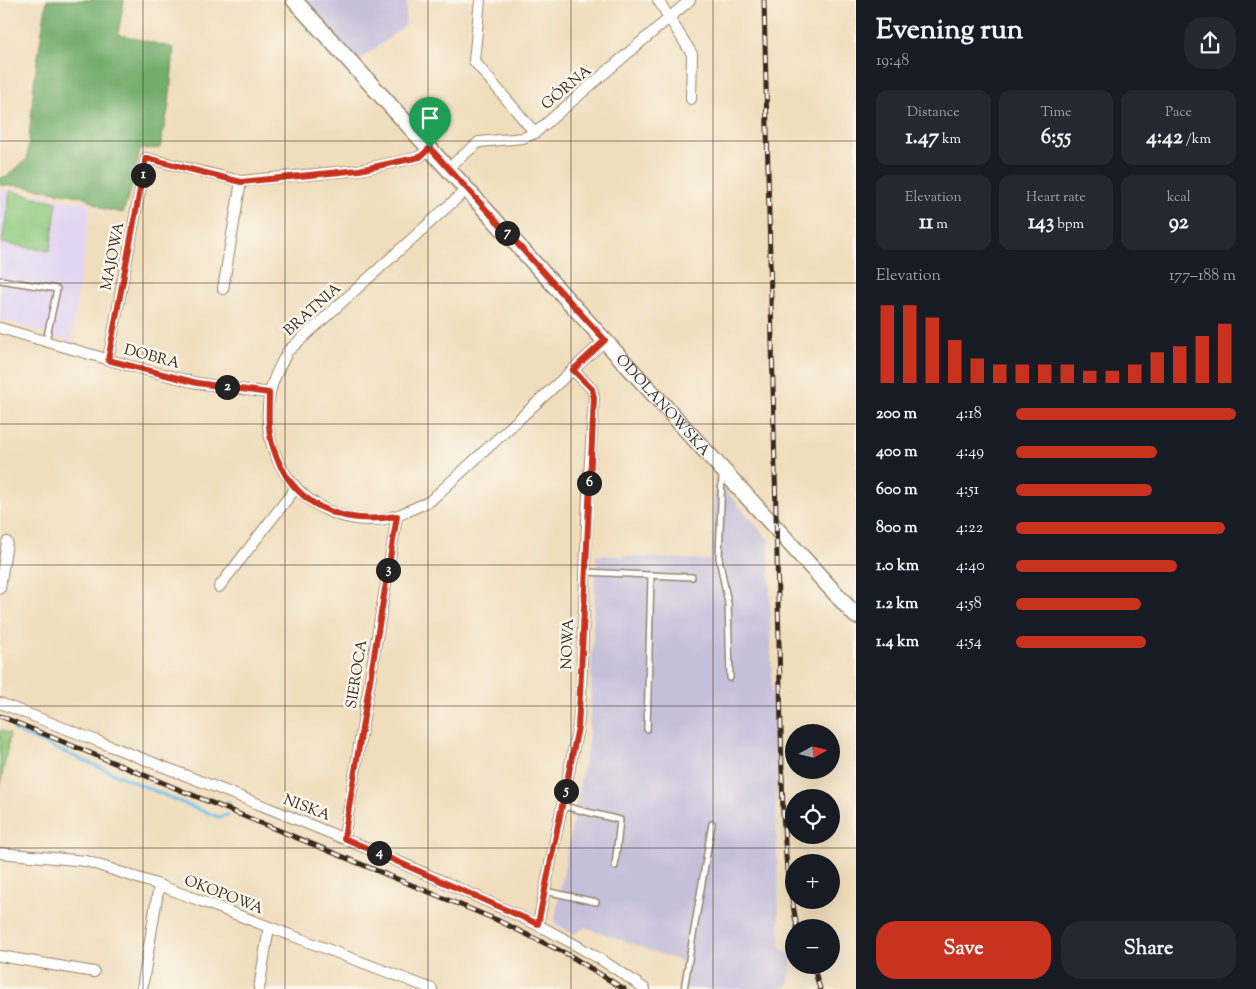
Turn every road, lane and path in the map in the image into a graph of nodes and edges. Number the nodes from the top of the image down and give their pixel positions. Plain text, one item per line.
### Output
1 (294, 0) edge
2 (480, 0) edge
3 (658, 0) edge
4 (690, 0) edge
5 (670, 19) junction
6 (691, 99) dead end
7 (535, 133) junction
8 (430, 148) junction
9 (448, 168) junction
10 (241, 182) junction
11 (467, 189) junction
12 (0, 280) edge
13 (223, 288) dead end
14 (0, 328) edge
15 (605, 340) junction
16 (46, 341) junction
17 (108, 360) junction
18 (573, 370) junction
19 (269, 393) junction
20 (722, 469) junction
21 (295, 489) junction
22 (397, 516) junction
23 (7, 542) dead end
24 (585, 572) junction
25 (652, 575) junction
26 (692, 577) dead end
27 (219, 587) dead end
28 (0, 588) edge
29 (856, 616) edge
30 (730, 678) dead end
31 (0, 703) edge
32 (647, 729) dead end
33 (563, 806) junction
34 (712, 824) dead end
35 (344, 838) junction
36 (0, 853) edge
37 (616, 866) dead end
38 (159, 884) junction
39 (545, 891) junction
40 (596, 902) dead end
41 (538, 924) junction
42 (269, 928) junction
43 (0, 956) edge
44 (94, 972) dead end
45 (428, 988) edge
46 (142, 989) edge
47 (259, 989) edge
48 (645, 989) edge
49 (684, 989) edge

1 - 8 main road, ODOLANOWSKA
2 - 7 street
3 - 5 street
4 - 5 street, GÓRNA
5 - 6 street
5 - 7 street, GÓRNA
7 - 9 street, GÓRNA
8 - 9 main road, ODOLANOWSKA
8 - 10 street
9 - 11 main road, ODOLANOWSKA
10 - 13 street
10 - 17 street, MAJOWA
11 - 15 main road, ODOLANOWSKA
11 - 19 street, BRATNIA
12 - 16 lane
14 - 16 street, DOBRA
15 - 18 street, BRATNIA
15 - 20 main road, ODOLANOWSKA
16 - 17 street, DOBRA
17 - 19 street, DOBRA
18 - 22 street, BRATNIA
18 - 24 street, NOWA
19 - 21 street, BRATNIA
20 - 29 main road, ODOLANOWSKA
20 - 30 lane
21 - 22 street, BRATNIA
21 - 27 street
22 - 35 street, SIEROCA
23 - 28 street
24 - 25 lane
24 - 33 street, NOWA
25 - 26 lane
25 - 32 lane
31 - 35 street, NISKA
33 - 37 lane
33 - 39 street, NOWA
34 - 49 lane
35 - 41 street, NISKA
36 - 38 street, OKOPOWA
38 - 42 street, OKOPOWA
38 - 46 street
39 - 40 lane
39 - 41 street, NOWA
41 - 48 street, NISKA
42 - 45 street, OKOPOWA
42 - 47 street
43 - 44 street

